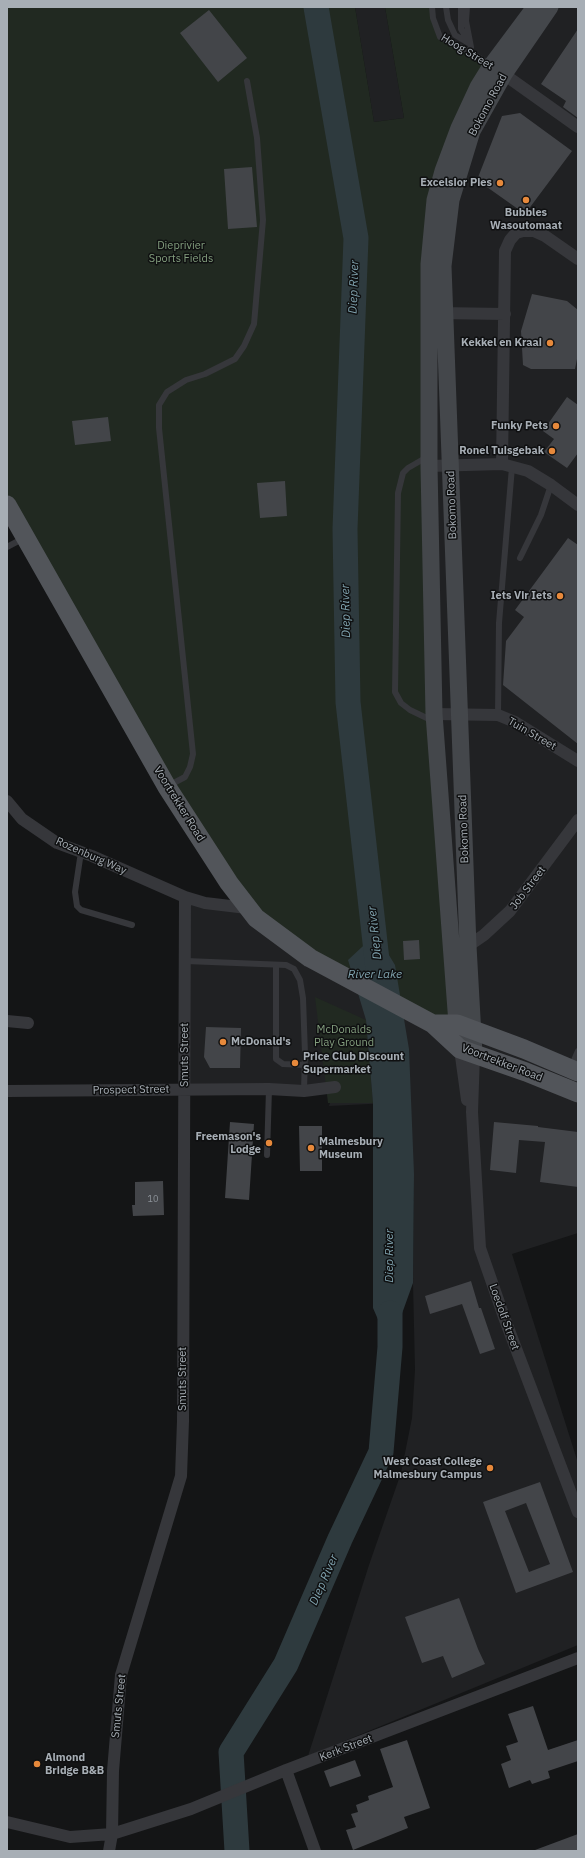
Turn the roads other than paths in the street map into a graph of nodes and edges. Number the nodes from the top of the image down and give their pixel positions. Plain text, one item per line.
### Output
1 (432, 7) edge
2 (446, 7) edge
3 (461, 7) edge
4 (467, 7) edge
5 (535, 7) edge
6 (550, 7) edge
7 (470, 44) junction
8 (472, 53) junction
9 (497, 70) junction
10 (247, 81) dead end
11 (578, 128) edge
12 (578, 259) edge
13 (429, 313) junction
14 (446, 313) junction
15 (505, 314) junction
16 (429, 461) junction
17 (507, 465) junction
18 (451, 466) junction
19 (551, 485) junction
20 (7, 505) edge
21 (578, 505) edge
22 (25, 537) junction
23 (7, 547) edge
24 (520, 558) dead end
25 (460, 714) junction
26 (498, 715) junction
27 (435, 718) junction
28 (578, 761) edge
29 (167, 787) junction
30 (7, 801) edge
31 (578, 820) edge
32 (81, 852) junction
33 (185, 897) junction
34 (247, 908) junction
35 (132, 925) dead end
36 (468, 946) junction
37 (186, 961) junction
38 (276, 965) junction
39 (7, 1021) edge
40 (28, 1023) dead end
41 (433, 1024) junction
42 (465, 1027) junction
43 (467, 1051) junction
44 (578, 1052) edge
45 (305, 1065) junction
46 (574, 1071) edge
47 (335, 1087) dead end
48 (269, 1089) junction
49 (185, 1090) junction
50 (304, 1091) junction
51 (7, 1092) edge
52 (578, 1093) edge
53 (267, 1155) dead end
54 (578, 1512) edge
55 (578, 1658) edge
56 (282, 1773) junction
57 (7, 1822) edge
58 (112, 1834) junction
59 (109, 1851) edge
60 (315, 1851) edge

1 - 8 lane, Hoog Street
2 - 7 lane
3 - 7 lane
4 - 7 lane
5 - 9 main road, Bokomo Road
6 - 9 main road, Bokomo Road
7 - 8 lane
8 - 9 lane, Hoog Street
9 - 11 street, Hoog Street
9 - 13 main road, Bokomo Road
9 - 14 main road, Bokomo Road
10 - 29 lane
12 - 15 street
13 - 14 street
13 - 16 main road, Bokomo Road
14 - 15 street
14 - 18 main road, Bokomo Road
15 - 17 street
16 - 18 street
16 - 27 main road, Bokomo Road
16 - 27 lane
17 - 18 street
17 - 19 street
17 - 26 lane
18 - 25 main road, Bokomo Road
19 - 21 street
19 - 24 lane
20 - 22 main road, Voortrekker Road
22 - 23 lane
22 - 29 main road, Voortrekker Road
25 - 26 street, Tuin Street
25 - 27 street, Tuin Street
25 - 36 main road, Bokomo Road
26 - 28 street, Tuin Street
27 - 42 main road, Bokomo Road
29 - 34 main road, Voortrekker Road
30 - 32 street, Rozenburg Way
31 - 36 street, Job Street
32 - 33 street, Rozenburg Way
32 - 35 lane
33 - 34 street, Rozenburg Way
33 - 37 street, Smuts Street
34 - 41 main road, Voortrekker Road
36 - 42 main road, Bokomo Road
37 - 38 lane
37 - 49 street, Smuts Street
38 - 45 lane
38 - 45 lane
39 - 40 street
41 - 42 main road, Voortrekker Road
41 - 43 main road, Voortrekker Road
42 - 43 main road
42 - 46 main road, Voortrekker Road
43 - 52 main road, Voortrekker Road
43 - 54 street, Loedolf Street
44 - 46 lane
45 - 50 lane
47 - 50 street, Prospect Street
48 - 49 street, Prospect Street
48 - 50 street, Prospect Street
48 - 53 lane
49 - 51 street, Prospect Street
49 - 58 street, Smuts Street
55 - 56 street, Kerk Street
56 - 58 street, Kerk Street
56 - 60 street
57 - 58 street, Kerk Street
58 - 59 street, Smuts Street

